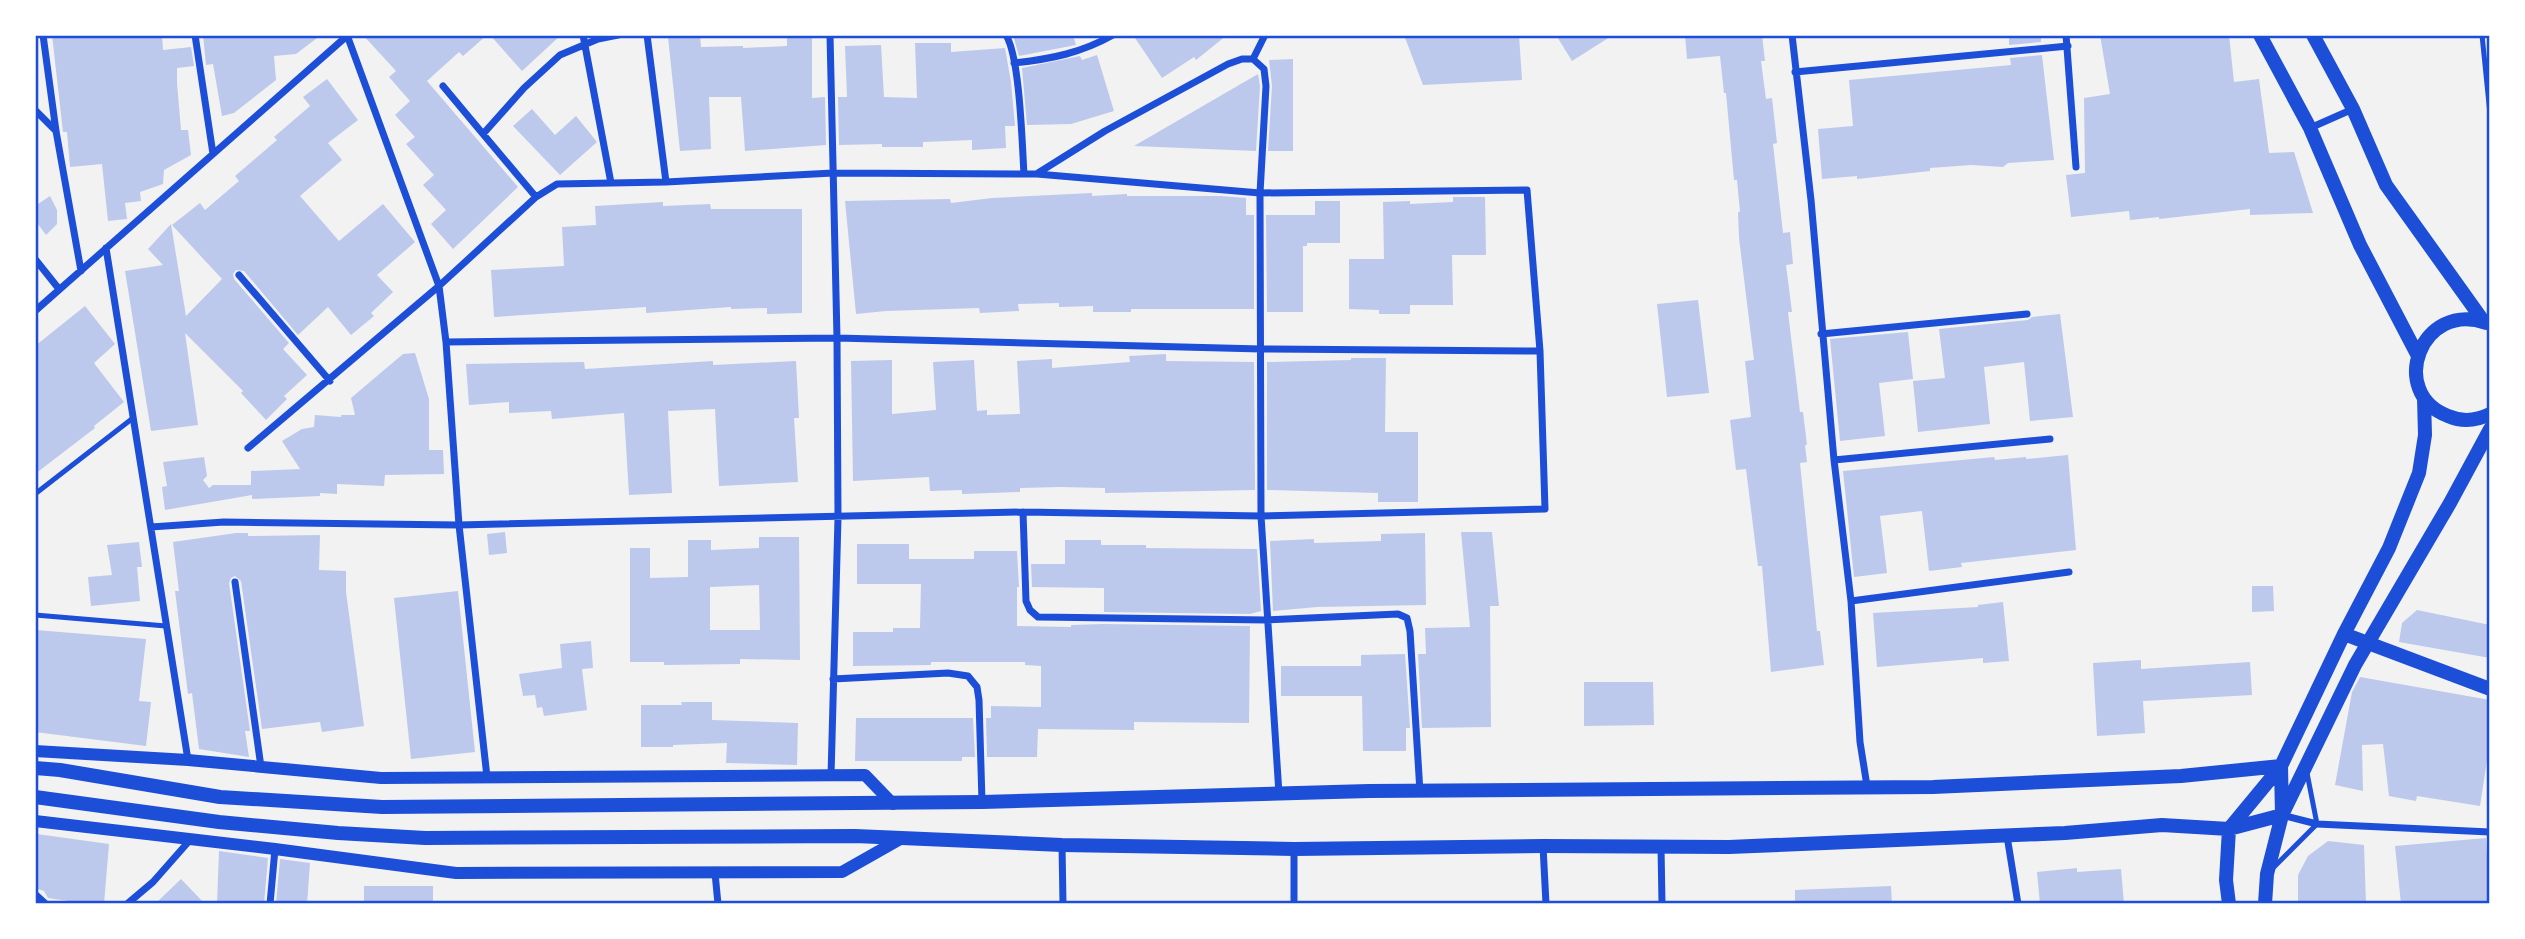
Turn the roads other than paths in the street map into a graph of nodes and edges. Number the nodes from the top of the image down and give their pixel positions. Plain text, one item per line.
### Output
1 (43, 35) edge
2 (195, 35) edge
3 (347, 35) edge
4 (583, 35) edge
5 (618, 35) edge
6 (647, 35) edge
7 (830, 35) edge
8 (1006, 35) edge
9 (1114, 35) edge
10 (1265, 35) edge
11 (1792, 35) edge
12 (2066, 35) edge
13 (2260, 35) edge
14 (2313, 35) edge
15 (2482, 35) edge
16 (585, 46) junction
17 (2068, 46) junction
18 (1253, 59) junction
19 (1014, 63) junction
20 (1795, 72) junction
21 (443, 86) dead end
22 (2353, 109) junction
23 (35, 110) edge
24 (2490, 114) edge
25 (2310, 128) junction
26 (56, 131) junction
27 (483, 134) junction
28 (212, 154) junction
29 (2076, 167) dead end
30 (833, 173) junction
31 (1024, 174) junction
32 (1037, 174) junction
33 (666, 182) junction
34 (611, 183) junction
35 (1260, 193) junction
36 (536, 198) junction
37 (106, 248) junction
38 (35, 259) edge
39 (81, 271) junction
40 (239, 275) dead end
41 (439, 286) junction
42 (59, 289) junction
43 (35, 311) edge
44 (2027, 314) dead end
45 (2487, 324) edge
46 (1821, 334) junction
47 (837, 338) junction
48 (446, 342) junction
49 (1261, 349) junction
50 (1540, 351) junction
51 (2417, 356) junction
52 (330, 381) junction
53 (2424, 398) junction
54 (2490, 414) edge
55 (133, 418) junction
56 (2490, 429) edge
57 (2050, 439) dead end
58 (248, 448) dead end
59 (1834, 460) junction
60 (35, 494) edge
61 (1024, 512) junction
62 (1261, 516) junction
63 (838, 518) junction
64 (459, 525) junction
65 (150, 527) junction
66 (2069, 572) dead end
67 (235, 582) dead end
68 (1851, 601) junction
69 (35, 615) edge
70 (1267, 620) junction
71 (166, 626) junction
72 (2344, 634) junction
73 (2368, 644) junction
74 (833, 679) junction
75 (2490, 689) edge
76 (35, 751) edge
77 (188, 760) junction
78 (2281, 766) junction
79 (261, 767) junction
80 (35, 768) edge
81 (2306, 768) junction
82 (831, 776) junction
83 (487, 778) junction
84 (1867, 786) junction
85 (1420, 792) junction
86 (1279, 794) junction
87 (35, 797) edge
88 (982, 802) junction
89 (893, 804) junction
90 (2282, 815) junction
91 (35, 821) edge
92 (2317, 824) junction
93 (2229, 830) junction
94 (2490, 832) edge
95 (2007, 836) junction
96 (902, 838) junction
97 (190, 840) junction
98 (1062, 845) junction
99 (1543, 846) junction
100 (1661, 847) junction
101 (275, 849) junction
102 (1294, 849) junction
103 (715, 873) junction
104 (2267, 874) junction
105 (35, 894) edge
106 (46, 904) edge
107 (127, 904) edge
108 (270, 904) edge
109 (718, 904) edge
110 (1063, 904) edge
111 (1294, 904) edge
112 (1546, 904) edge
113 (1662, 904) edge
114 (2018, 904) edge
115 (2229, 904) edge
116 (2265, 904) edge

1 - 26 street
2 - 28 street
3 - 28 street
3 - 41 street
4 - 16 street
5 - 16 street
6 - 33 street
7 - 30 street
8 - 19 street
9 - 19 street
10 - 18 street
11 - 20 street
12 - 17 street
13 - 25 main road
14 - 22 main road
15 - 24 lane
16 - 27 street
16 - 34 street
17 - 20 street
17 - 29 street
18 - 32 street
18 - 35 street
19 - 31 street
20 - 46 street
21 - 27 street
22 - 25 street
22 - 45 main road
23 - 26 street
25 - 51 main road
26 - 39 street
27 - 36 street
28 - 37 street
30 - 31 street
30 - 33 street
30 - 47 street
31 - 32 street
32 - 35 street
33 - 34 street
34 - 36 street
35 - 49 street
35 - 50 street
36 - 41 street
37 - 39 street
37 - 55 street
38 - 42 street
39 - 42 street
40 - 52 street
41 - 48 street
41 - 52 street
42 - 43 street
44 - 46 street
45 - 51 main road
46 - 59 street
47 - 48 street
47 - 49 street
47 - 63 street
48 - 64 street
49 - 50 street
49 - 62 street
50 - 62 street
51 - 53 main road
52 - 58 street
53 - 54 main road
53 - 72 main road
55 - 60 lane
55 - 65 street
56 - 73 main road
57 - 59 street
59 - 68 street
61 - 62 street
61 - 63 street
61 - 70 street
62 - 70 street
63 - 64 street
63 - 74 street
64 - 65 street
64 - 83 street
65 - 71 street
66 - 68 street
67 - 79 street
68 - 84 street
69 - 71 lane
70 - 85 street
70 - 86 street
71 - 77 street
72 - 73 main road
72 - 78 main road
73 - 75 main road
73 - 81 main road
74 - 82 street
74 - 88 street
76 - 77 street
77 - 79 street
78 - 84 main road
78 - 90 main road
78 - 93 main road
79 - 83 street
80 - 89 main road
81 - 90 main road
81 - 92 lane
82 - 83 street
82 - 89 street
84 - 85 main road
85 - 86 main road
86 - 88 main road
87 - 96 main road
88 - 89 main road
90 - 92 street
90 - 93 main road
90 - 104 main road
91 - 97 street
92 - 94 street
92 - 104 lane
93 - 95 main road
93 - 115 main road
95 - 100 main road
95 - 114 street
96 - 98 main road
96 - 103 street
97 - 101 street
97 - 107 street
98 - 102 main road
98 - 110 street
99 - 100 main road
99 - 102 main road
99 - 112 street
100 - 113 street
101 - 103 street
101 - 108 street
102 - 111 street
103 - 109 street
104 - 116 main road
105 - 106 street

